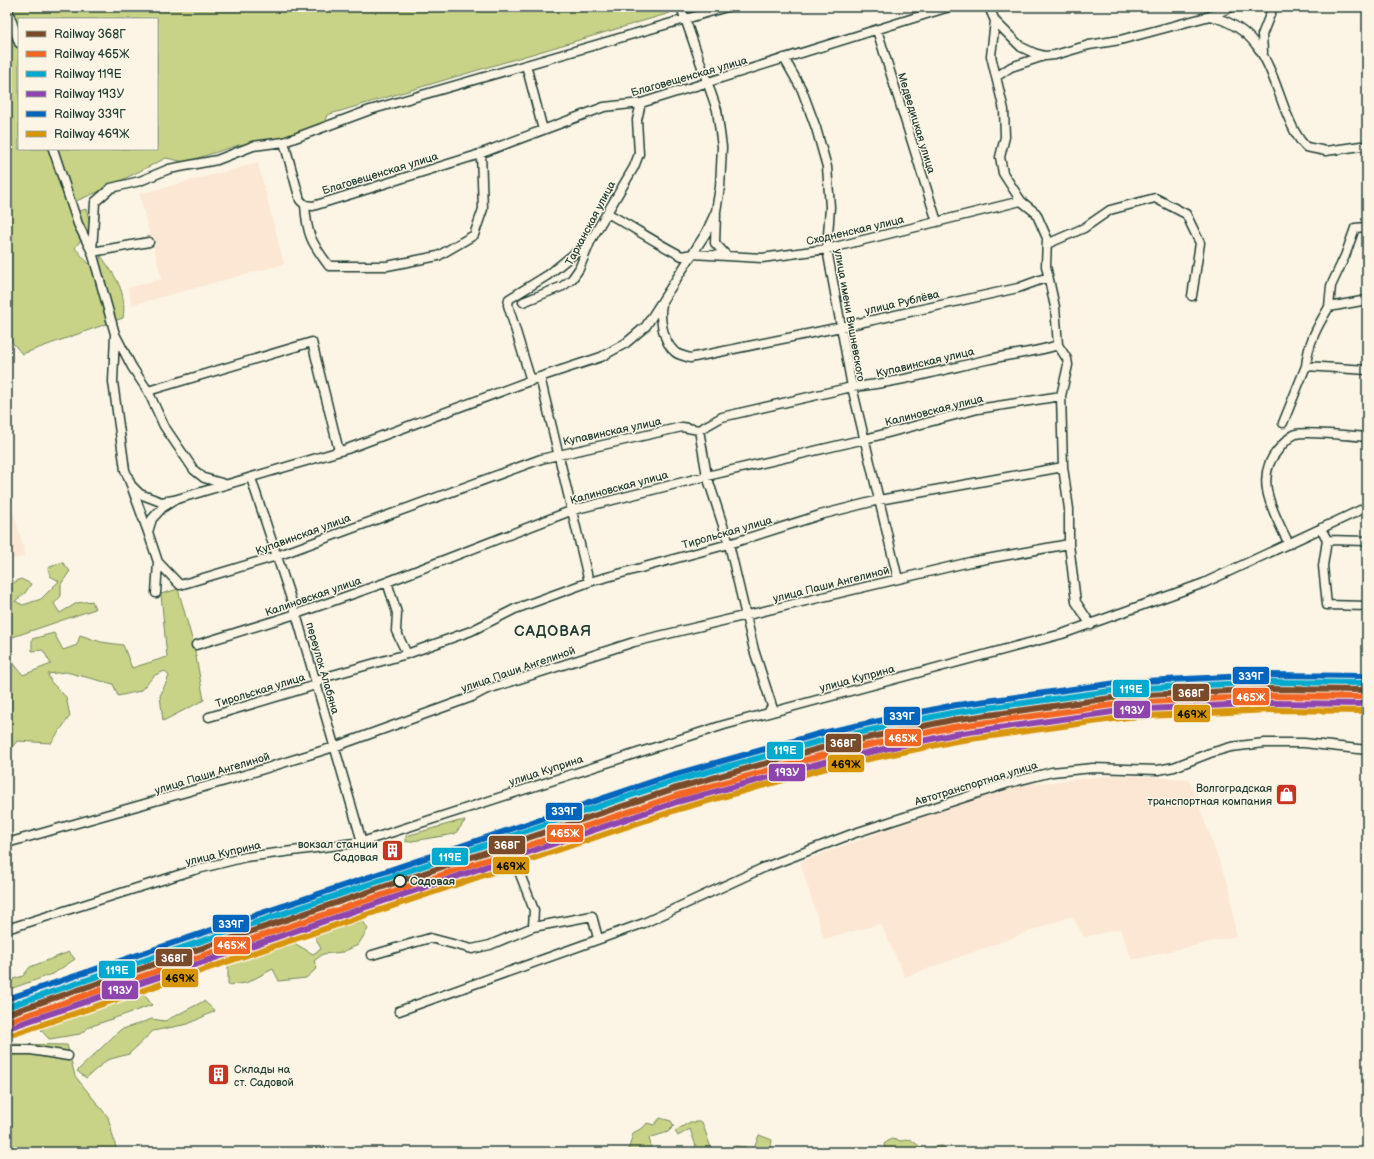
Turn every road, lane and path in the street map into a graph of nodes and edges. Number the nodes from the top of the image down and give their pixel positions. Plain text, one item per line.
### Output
1 (8, 7) edge
2 (681, 7) edge
3 (726, 7) edge
4 (949, 7) edge
5 (989, 7) edge
6 (1232, 7) edge
7 (1274, 7) edge
8 (1210, 16) junction
9 (686, 20) junction
10 (995, 21) junction
11 (877, 30) junction
12 (18, 40) edge
13 (1021, 48) junction
14 (1263, 52) junction
15 (1045, 56) junction
16 (784, 58) junction
17 (1020, 64) junction
18 (526, 65) junction
19 (996, 77) junction
20 (708, 82) junction
21 (641, 104) junction
22 (543, 130) junction
23 (284, 142) junction
24 (1367, 148) edge
25 (53, 150) edge
26 (481, 153) junction
27 (1021, 201) junction
28 (302, 202) junction
29 (716, 212) junction
30 (607, 213) junction
31 (937, 222) junction
32 (1367, 227) edge
33 (591, 240) junction
34 (149, 242) dead end
35 (1047, 244) junction
36 (827, 249) junction
37 (92, 252) junction
38 (576, 252) junction
39 (692, 254) junction
40 (726, 255) junction
41 (584, 257) junction
42 (1048, 277) junction
43 (1192, 296) dead end
44 (663, 299) junction
45 (1367, 300) edge
46 (523, 302) dead end
47 (1329, 307) junction
48 (841, 327) junction
49 (115, 334) junction
50 (1058, 345) junction
51 (1306, 366) junction
52 (1367, 370) edge
53 (540, 377) junction
54 (531, 380) junction
55 (852, 388) junction
56 (148, 391) junction
57 (1061, 396) junction
58 (1283, 423) dead end
59 (699, 430) junction
60 (1367, 437) edge
61 (864, 439) junction
62 (339, 451) junction
63 (559, 454) junction
64 (1064, 467) junction
65 (706, 476) junction
66 (251, 478) junction
67 (131, 485) junction
68 (226, 485) junction
69 (174, 500) junction
70 (879, 500) junction
71 (1367, 507) edge
72 (573, 510) junction
73 (1321, 528) junction
74 (148, 532) junction
75 (1328, 540) junction
76 (1367, 541) edge
77 (729, 544) junction
78 (1069, 544) junction
79 (1289, 544) junction
80 (278, 556) junction
81 (158, 562) junction
82 (898, 579) junction
83 (387, 582) junction
84 (589, 582) junction
85 (156, 593) dead end
86 (1367, 606) edge
87 (296, 614) junction
88 (745, 616) junction
89 (1091, 625) junction
90 (196, 645) dead end
91 (407, 654) junction
92 (316, 685) junction
93 (768, 712) junction
94 (209, 717) dead end
95 (334, 747) junction
96 (1367, 750) edge
97 (362, 842) junction
98 (7, 843) edge
99 (516, 864) dead end
100 (533, 927) junction
101 (7, 929) edge
102 (598, 938) junction
103 (372, 954) dead end
104 (399, 1011) dead end
105 (7, 1050) edge
106 (68, 1056) dead end

1 - 12 street
2 - 9 street
3 - 9 street
4 - 11 street, Благовещенская улица
5 - 10 street
6 - 8 street
7 - 14 street
8 - 14 street
8 - 15 street
9 - 18 street
9 - 20 street
10 - 13 street
10 - 19 street
11 - 16 street, Благовещенская улица
11 - 31 street, Медведицкая улица
13 - 15 street
13 - 17 street
14 - 24 street
15 - 17 street
16 - 20 street, Благовещенская улица
16 - 36 street, улица имени Вишневского
17 - 19 street
18 - 22 street
18 - 23 street
19 - 27 street
20 - 21 street, Благовещенская улица
20 - 29 street
21 - 22 street, Благовещенская улица
21 - 30 street, Тарханская улица
22 - 26 street, Благовещенская улица
23 - 28 street
23 - 37 street
25 - 37 street
26 - 28 street, Благовещенская улица
26 - 28 street
27 - 31 street, Сходненская улица
27 - 35 street
29 - 39 street
29 - 40 street
30 - 33 street, Тарханская улица
30 - 39 street, Сходненская улица
31 - 36 street, Сходненская улица
32 - 47 street
33 - 38 street
33 - 41 street, Тарханская улица
34 - 37 street
35 - 42 street
35 - 43 street
36 - 40 street, Сходненская улица
36 - 48 street, улица имени Вишневского
37 - 49 street
38 - 41 street
38 - 54 street
39 - 40 street, Сходненская улица
39 - 44 street
41 - 46 street, Тарханская улица
42 - 48 street, улица Рублёва
42 - 50 street
44 - 48 street, улица Рублёва
44 - 53 street
45 - 47 street
47 - 51 street
48 - 55 street, улица имени Вишневского
49 - 56 street
49 - 67 street
50 - 55 street, Купавинская улица
50 - 57 street
51 - 52 street
51 - 58 street
53 - 54 street
53 - 63 street
54 - 62 street
55 - 59 street, Купавинская улица
55 - 61 street, улица имени Вишневского
56 - 62 street
56 - 68 street
57 - 61 street, Калиновская улица
57 - 64 street
59 - 63 street, Купавинская улица
59 - 65 street
60 - 79 street
61 - 65 street, Калиновская улица
61 - 70 street, улица имени Вишневского
62 - 66 street
63 - 72 street
63 - 80 street, Купавинская улица
64 - 70 street, Тирольская улица
64 - 78 street
65 - 72 street, Калиновская улица
65 - 77 street
66 - 68 street
66 - 80 street, переулок Алабяна
67 - 69 street
67 - 74 street
68 - 69 street
69 - 74 street
70 - 77 street, Тирольская улица
70 - 82 street, улица имени Вишневского
71 - 73 street, улица Куприна
72 - 83 street, Калиновская улица
72 - 84 street
73 - 75 street
73 - 79 street, улица Куприна
74 - 81 street
75 - 76 street
75 - 86 street
77 - 84 street, Тирольская улица
77 - 88 street
78 - 82 street, улица Паши Ангелиной
78 - 89 street
79 - 89 street, улица Куприна
80 - 81 street, Купавинская улица
80 - 87 street, переулок Алабяна
81 - 85 street
82 - 88 street, улица Паши Ангелиной
83 - 87 street, Калиновская улица
83 - 91 street
84 - 91 street, Тирольская улица
87 - 90 street, Калиновская улица
87 - 92 street, переулок Алабяна
88 - 93 street
88 - 95 street, улица Паши Ангелиной
89 - 93 street, улица Куприна
91 - 92 street, Тирольская улица
92 - 94 street, Тирольская улица
92 - 95 street, переулок Алабяна
93 - 97 street, улица Куприна
95 - 97 street, переулок Алабяна
95 - 98 street, улица Паши Ангелиной
96 - 102 street, Автотранспортная улица
97 - 101 street, улица Куприна
99 - 100 street
100 - 102 street
100 - 103 street
102 - 104 street, Автотранспортная улица
105 - 106 street

